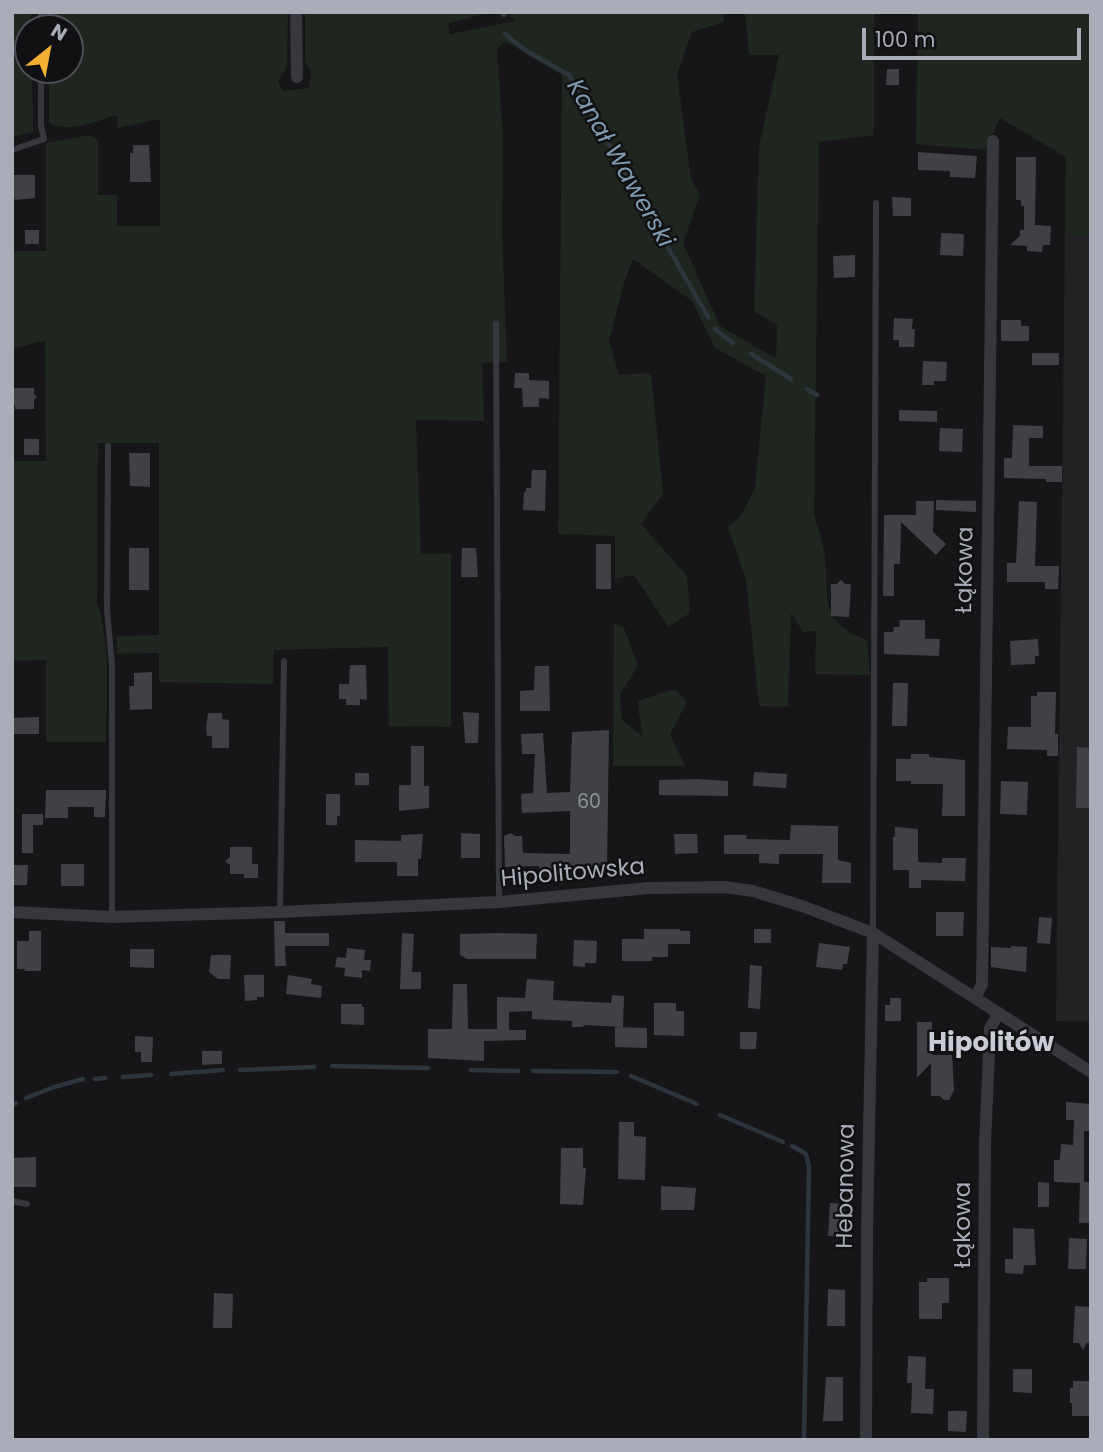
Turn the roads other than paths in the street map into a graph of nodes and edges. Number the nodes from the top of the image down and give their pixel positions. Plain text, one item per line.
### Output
1 (296, 12) edge
2 (297, 77) dead end
3 (41, 84) edge
4 (993, 141) dead end
5 (12, 150) edge
6 (876, 203) dead end
7 (496, 324) dead end
8 (108, 446) dead end
9 (284, 661) dead end
10 (499, 902) junction
11 (12, 912) edge
12 (281, 912) junction
13 (111, 917) junction
14 (873, 933) junction
15 (975, 998) junction
16 (999, 1013) junction
17 (1091, 1072) edge
18 (12, 1201) edge
19 (27, 1204) dead end
20 (866, 1440) edge
21 (983, 1440) edge

1 - 2 street
3 - 5 lane
4 - 15 street, Łąkowa
6 - 14 lane
7 - 10 lane
8 - 13 lane
9 - 12 lane
10 - 12 street, Hipolitowska
10 - 14 street, Hipolitowska
11 - 13 street, Hipolitowska
12 - 13 street, Hipolitowska
14 - 15 street, Hipolitowska
14 - 20 street, Hebanowa
15 - 16 street, Hipolitowska
16 - 17 street, Hipolitowska
16 - 21 street, Łąkowa
18 - 19 lane

